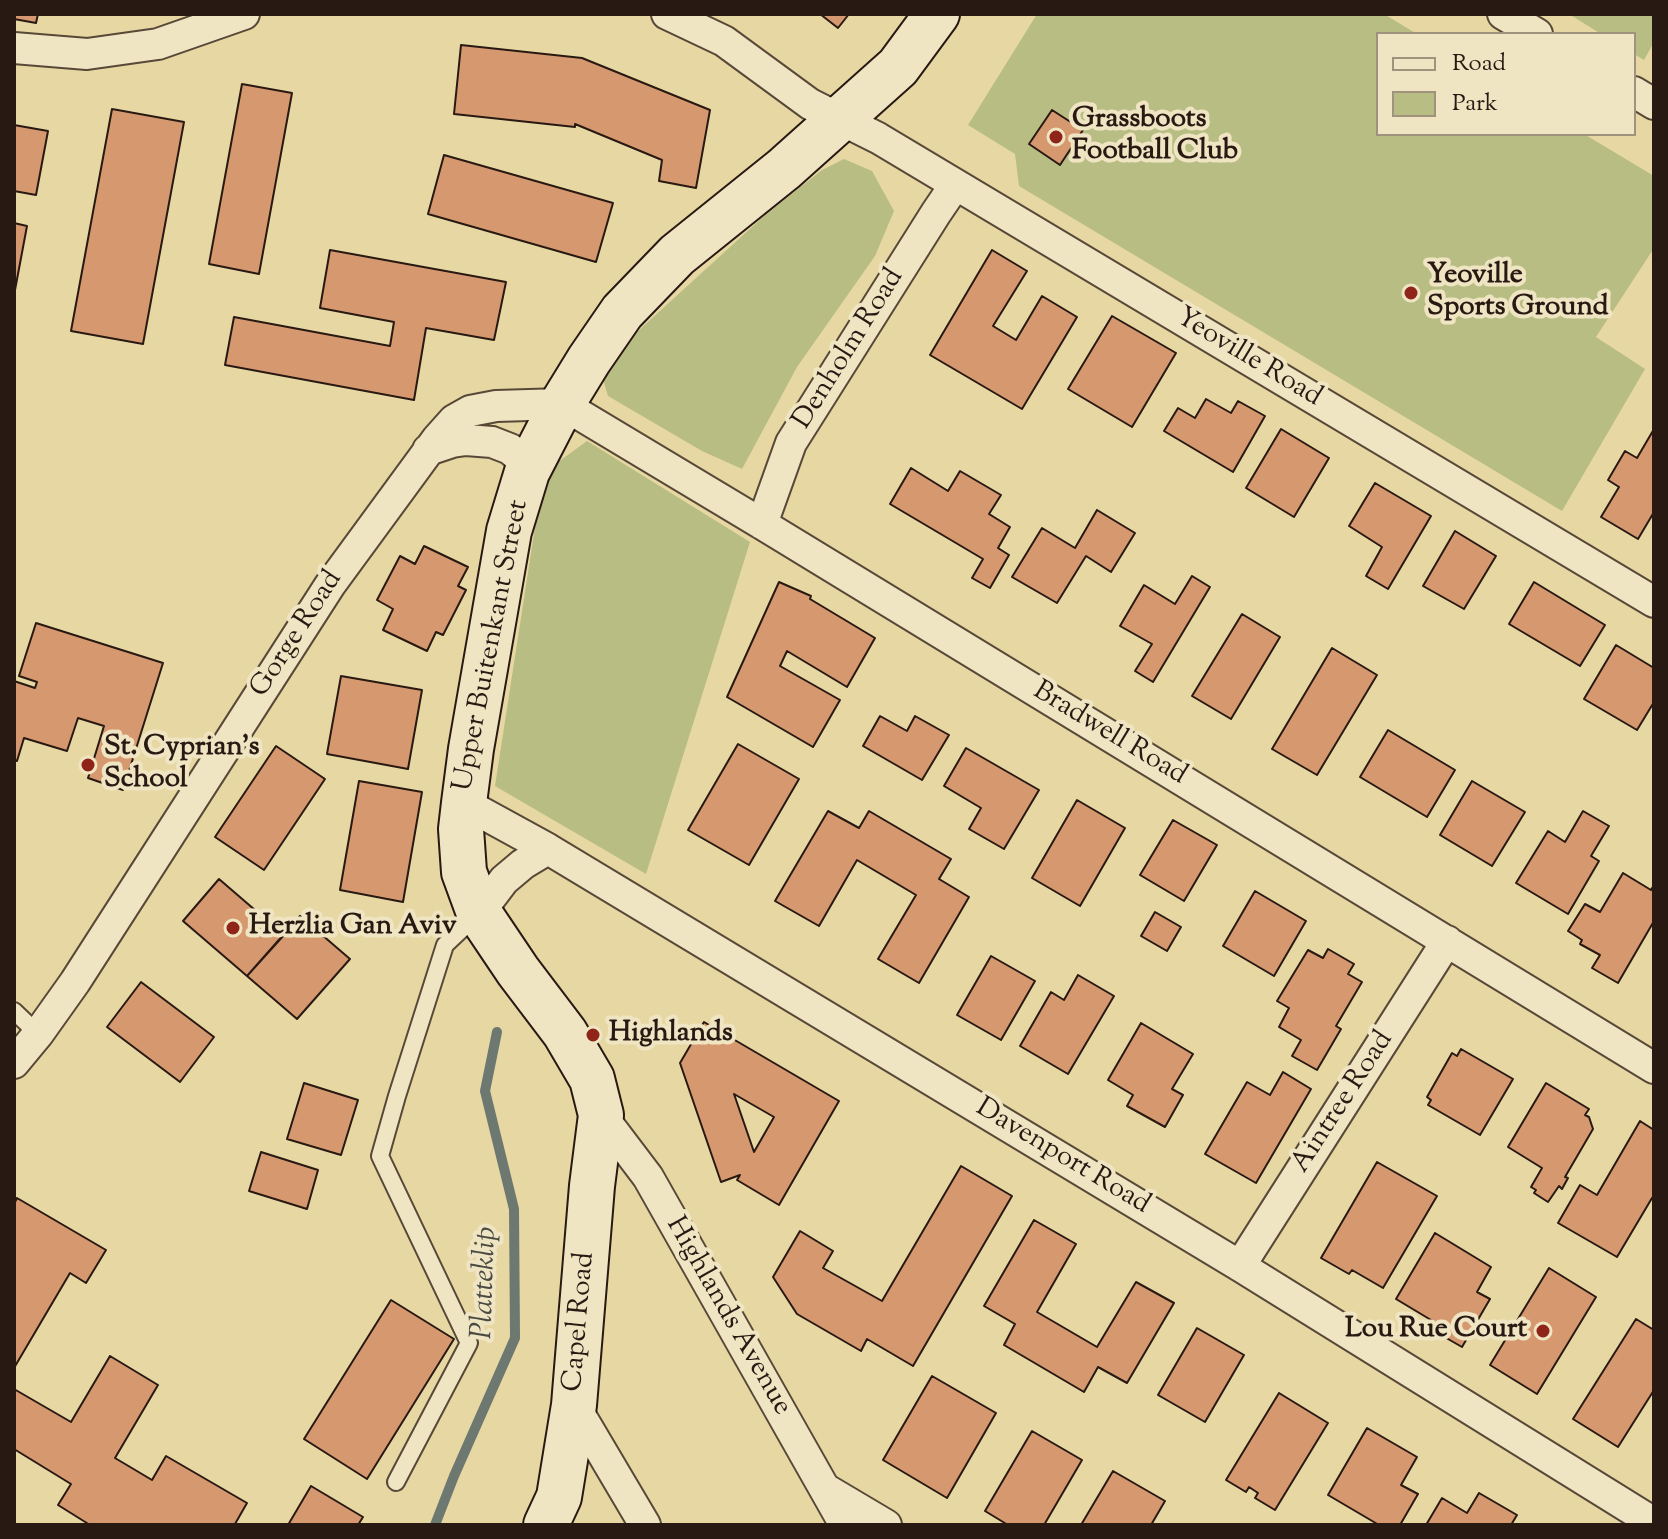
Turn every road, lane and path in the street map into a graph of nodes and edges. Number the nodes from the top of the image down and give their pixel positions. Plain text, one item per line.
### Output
1 (244, 14) edge
2 (667, 14) edge
3 (937, 14) edge
4 (1503, 14) edge
5 (1534, 32) edge
6 (14, 48) edge
7 (1636, 93) edge
8 (1654, 104) edge
9 (840, 120) junction
10 (955, 185) junction
11 (562, 404) junction
12 (428, 450) junction
13 (527, 472) junction
14 (762, 524) junction
15 (1654, 602) edge
16 (464, 803) junction
17 (548, 849) junction
18 (479, 913) junction
19 (1447, 941) junction
20 (14, 1011) edge
21 (38, 1034) junction
22 (14, 1063) edge
23 (1654, 1068) edge
24 (601, 1115) junction
25 (1240, 1266) junction
26 (574, 1405) junction
27 (396, 1482) dead end
28 (825, 1489) junction
29 (1654, 1523) edge
30 (546, 1525) edge
31 (645, 1525) edge
32 (845, 1525) edge
33 (886, 1525) edge

1 - 6 street
2 - 9 street, Yeoville Road
3 - 9 street, Upper Buitenkant Street
4 - 5 street
7 - 8 street
9 - 10 street, Yeoville Road
9 - 11 street, Upper Buitenkant Street
10 - 14 street, Denholm Road
10 - 15 street, Yeoville Road
11 - 12 street, Gorge Road
11 - 13 street, Upper Buitenkant Street
11 - 14 street, Bradwell Road
12 - 13 street
12 - 21 street, Gorge Road
13 - 16 street, Upper Buitenkant Street
14 - 19 street, Bradwell Road
16 - 17 street, Davenport Road
16 - 18 street, Upper Buitenkant Street
17 - 18 street
17 - 25 street, Davenport Road
18 - 24 street, Upper Buitenkant Street
18 - 27 lane
19 - 23 street, Bradwell Road
19 - 25 street, Aintree Road
20 - 21 lane
21 - 22 street, Gorge Road
24 - 26 street, Capel Road
24 - 28 street, Highlands Avenue
25 - 29 street, Davenport Road
26 - 30 street, Capel Road
26 - 31 street
28 - 32 street, Highlands Avenue
28 - 33 street

